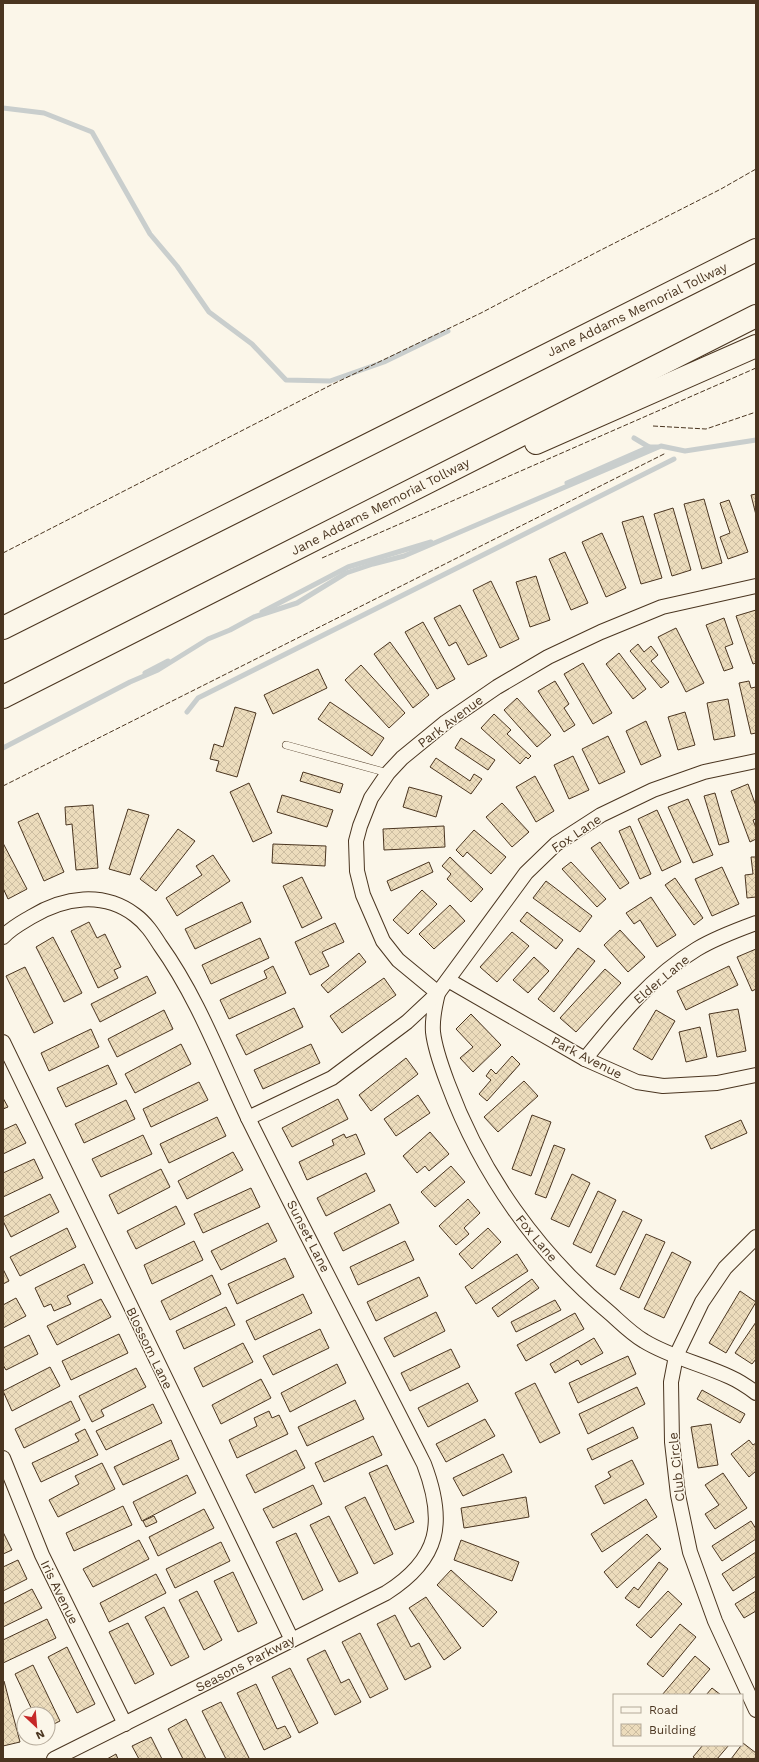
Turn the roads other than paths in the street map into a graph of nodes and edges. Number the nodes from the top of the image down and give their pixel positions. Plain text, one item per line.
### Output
1 (756, 250) edge
2 (756, 316) edge
3 (756, 346) edge
4 (354, 519) junction
5 (756, 586) edge
6 (3, 628) edge
7 (3, 697) edge
8 (286, 745) dead end
9 (756, 761) edge
10 (388, 772) junction
11 (756, 923) edge
12 (3, 937) edge
13 (448, 980) junction
14 (438, 993) junction
15 (3, 1042) edge
16 (6, 1058) edge
17 (585, 1059) junction
18 (756, 1075) edge
19 (248, 1118) junction
20 (756, 1237) edge
21 (676, 1356) junction
22 (756, 1393) edge
23 (3, 1458) edge
24 (427, 1556) joint
25 (292, 1640) junction
26 (756, 1710) edge
27 (125, 1724) junction
28 (54, 1759) edge

1 - 6 highway, Jane Addams Memorial Tollway
2 - 4 highway, Jane Addams Memorial Tollway
3 - 4 highway
4 - 7 highway, Jane Addams Memorial Tollway
5 - 10 street, Park Avenue
8 - 10 lane
9 - 13 street, Fox Lane
10 - 14 street, Park Avenue
11 - 17 street, Elder Lane
12 - 19 street, Sunset Lane
13 - 14 street
13 - 17 street, Park Avenue
14 - 19 street
14 - 21 street, Fox Lane
15 - 16 street, Blossom Lane
16 - 25 street, Blossom Lane
17 - 18 street, Park Avenue
19 - 24 street, Sunset Lane
20 - 21 street, Club Circle
21 - 22 street, Fox Lane
21 - 26 street, Club Circle
23 - 27 street, Iris Avenue
24 - 25 street, Seasons Parkway
25 - 27 street, Seasons Parkway
27 - 28 street, Seasons Parkway

